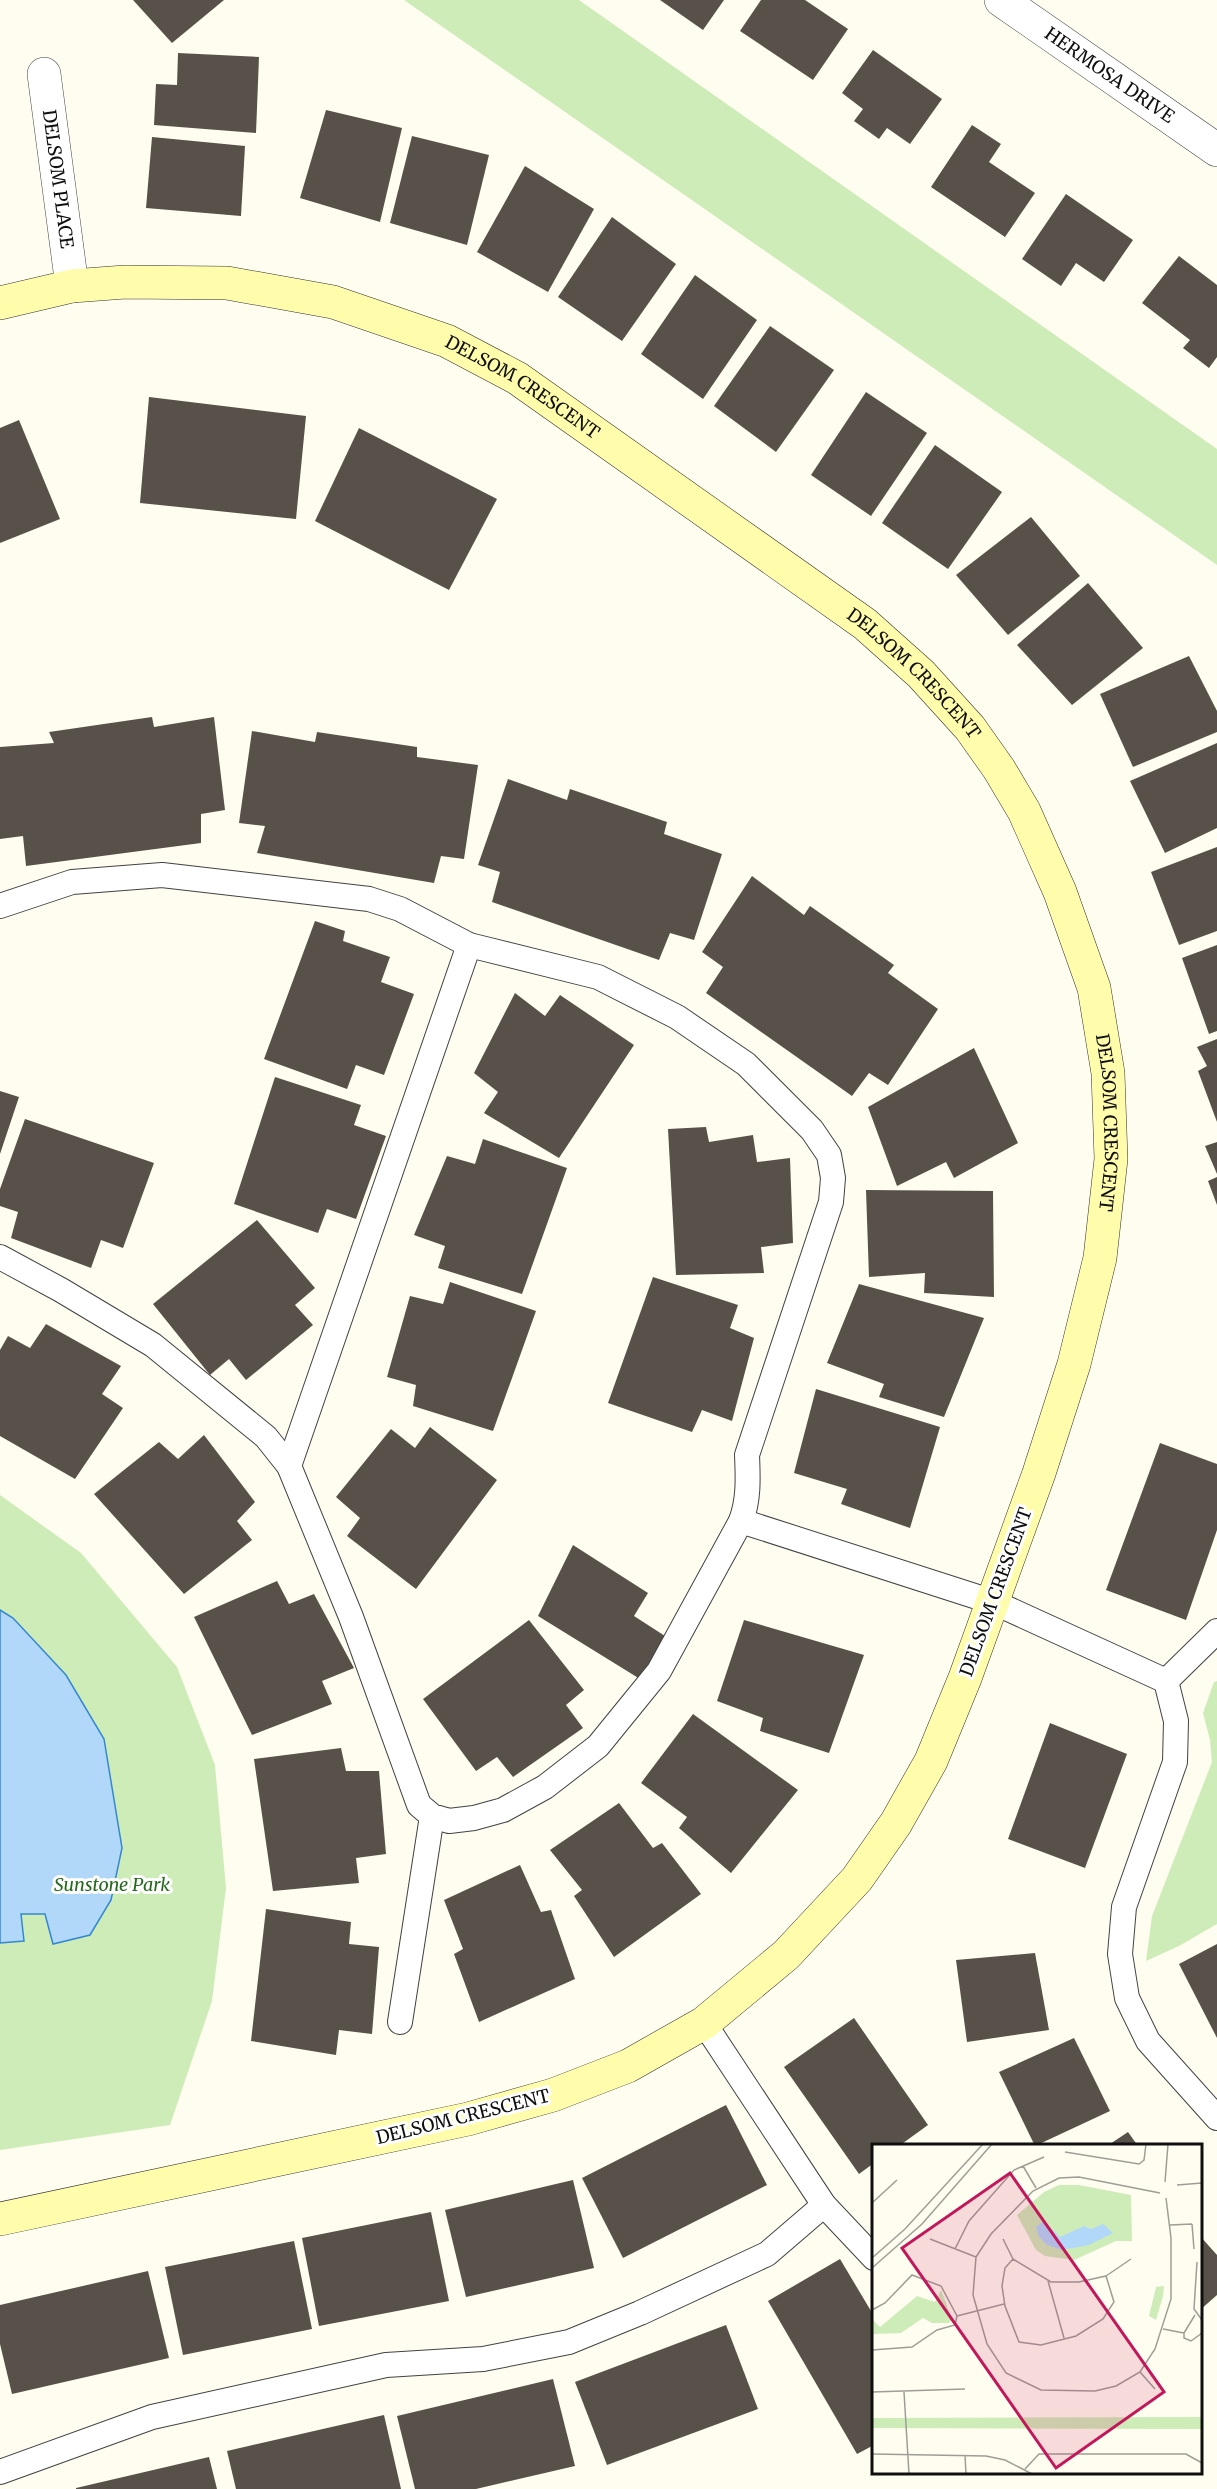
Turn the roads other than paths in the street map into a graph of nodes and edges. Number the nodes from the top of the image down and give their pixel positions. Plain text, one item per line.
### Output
1 (1001, 0) edge
2 (44, 74) dead end
3 (1217, 150) edge
4 (72, 286) junction
5 (0, 303) edge
6 (0, 906) edge
7 (469, 945) junction
8 (0, 1257) edge
9 (289, 1466) junction
10 (741, 1521) junction
11 (993, 1602) junction
12 (1217, 1631) edge
13 (1166, 1681) junction
14 (432, 1816) junction
15 (400, 2022) dead end
16 (704, 2023) junction
17 (1217, 2118) edge
18 (824, 2205) junction
19 (0, 2219) edge
20 (872, 2257) edge
21 (0, 2472) edge

1 - 3 street, HERMOSA DRIVE
2 - 4 street, DELSOM PLACE
4 - 5 street, DELSOM CRESCENT
4 - 11 street, DELSOM CRESCENT
6 - 7 lane
7 - 9 lane
7 - 10 lane
8 - 9 lane
9 - 14 lane
10 - 11 lane
10 - 14 lane
11 - 13 lane
11 - 16 street, DELSOM CRESCENT
12 - 13 lane
13 - 17 lane
14 - 15 lane
16 - 18 lane
16 - 19 street, DELSOM CRESCENT
18 - 20 lane
18 - 21 lane

